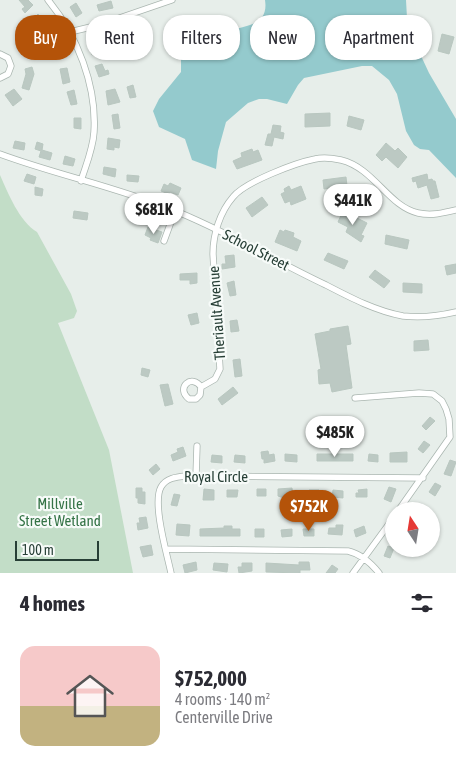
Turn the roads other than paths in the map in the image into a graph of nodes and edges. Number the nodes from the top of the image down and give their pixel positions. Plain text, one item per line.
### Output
1 (48, 0) edge
2 (172, 0) edge
3 (58, 15) edge
4 (76, 31) edge
5 (76, 46) edge
6 (0, 54) edge
7 (0, 78) edge
8 (0, 154) edge
9 (82, 181) junction
10 (456, 210) edge
11 (175, 211) junction
12 (216, 230) junction
13 (164, 241) dead end
14 (456, 312) edge
15 (201, 387) dead end
16 (355, 398) dead end
17 (197, 446) dead end
18 (196, 476) junction
19 (422, 478) junction
20 (405, 502) edge
21 (385, 529) edge
22 (166, 549) junction
23 (364, 558) junction
24 (171, 573) edge
25 (353, 573) edge
26 (379, 573) edge

1 - 3 street
2 - 4 street
5 - 9 street
6 - 7 street
8 - 9 street, School Street
9 - 11 street, School Street
10 - 12 street, Theriault Avenue
11 - 12 street, School Street
11 - 13 street
12 - 14 street, School Street
12 - 15 street, Theriault Avenue
16 - 19 street
17 - 18 street
18 - 19 street, Royal Circle
18 - 22 street, Royal Circle
19 - 20 street
21 - 23 street
22 - 23 street
22 - 24 street, Royal Circle
23 - 25 street
23 - 26 street

